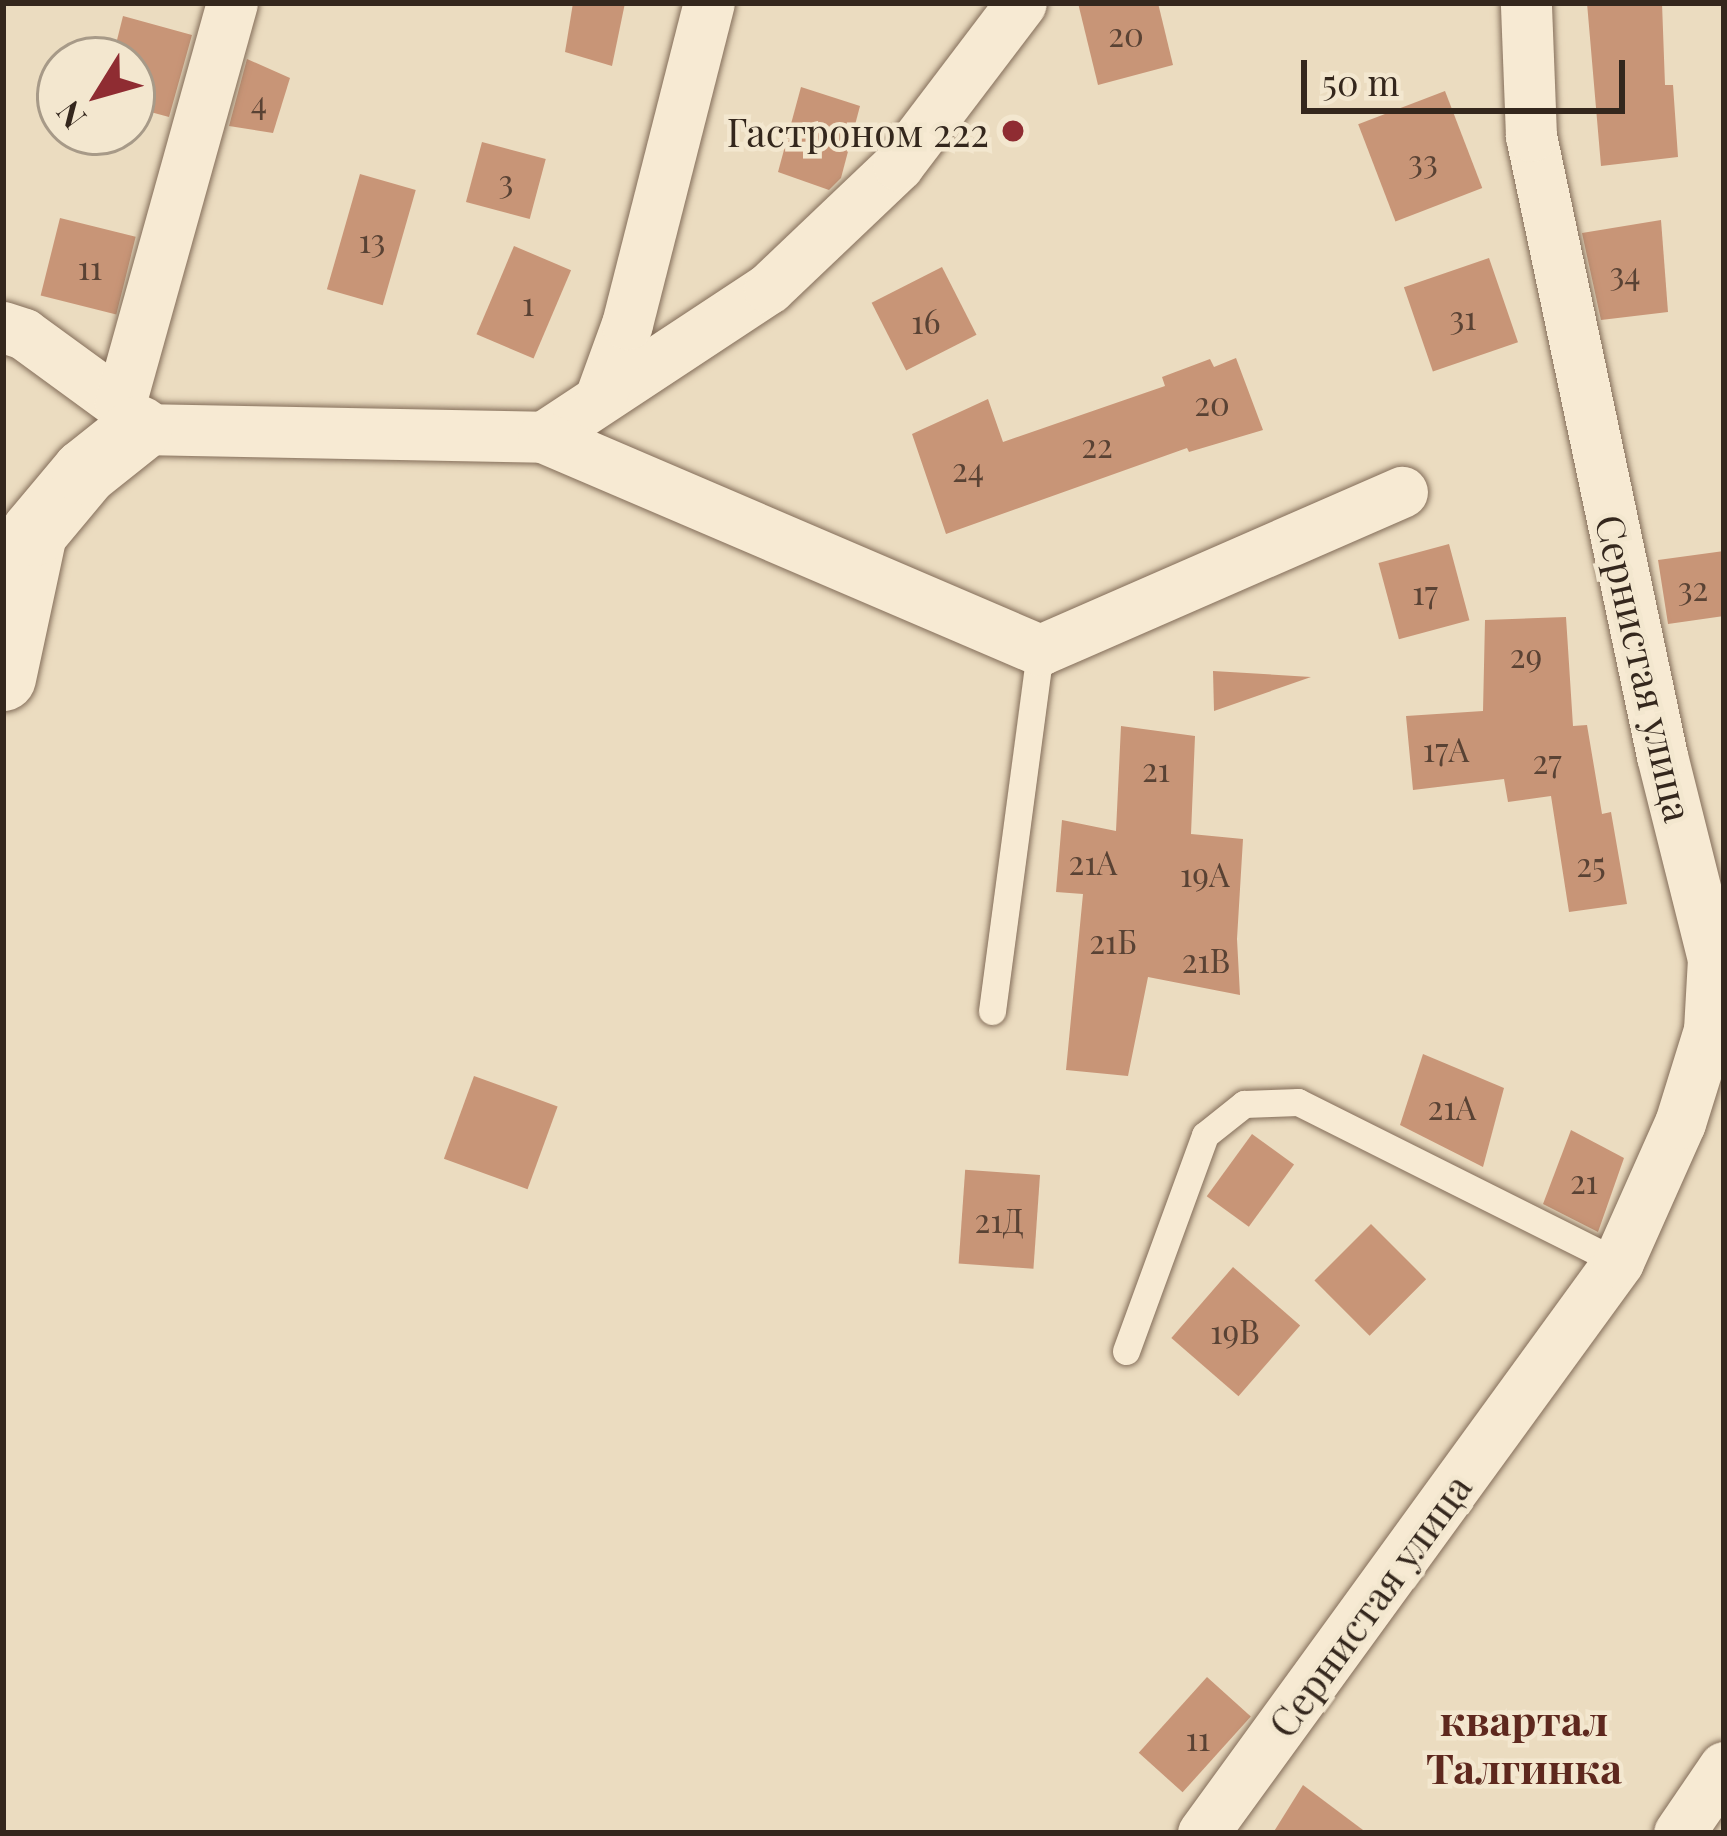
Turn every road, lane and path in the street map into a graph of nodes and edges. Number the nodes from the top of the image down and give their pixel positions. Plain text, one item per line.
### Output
1 (232, 3) edge
2 (709, 3) edge
3 (1021, 3) edge
4 (1526, 3) edge
5 (3, 327) edge
6 (600, 398) junction
7 (129, 417) junction
8 (543, 437) junction
9 (1402, 492) dead end
10 (1040, 650) junction
11 (3, 678) edge
12 (1719, 951) edge
13 (992, 1011) dead end
14 (1618, 1262) junction
15 (1126, 1351) dead end
16 (1724, 1767) edge
17 (1204, 1833) edge
18 (1679, 1833) edge

1 - 7 street
2 - 6 street
3 - 6 street
4 - 12 street, Сернистая улица
5 - 7 street
6 - 8 street
7 - 8 street
7 - 11 street
8 - 10 street
9 - 10 street
10 - 13 lane
12 - 14 street, Сернистая улица
14 - 15 lane
14 - 17 street, Сернистая улица
16 - 18 street

